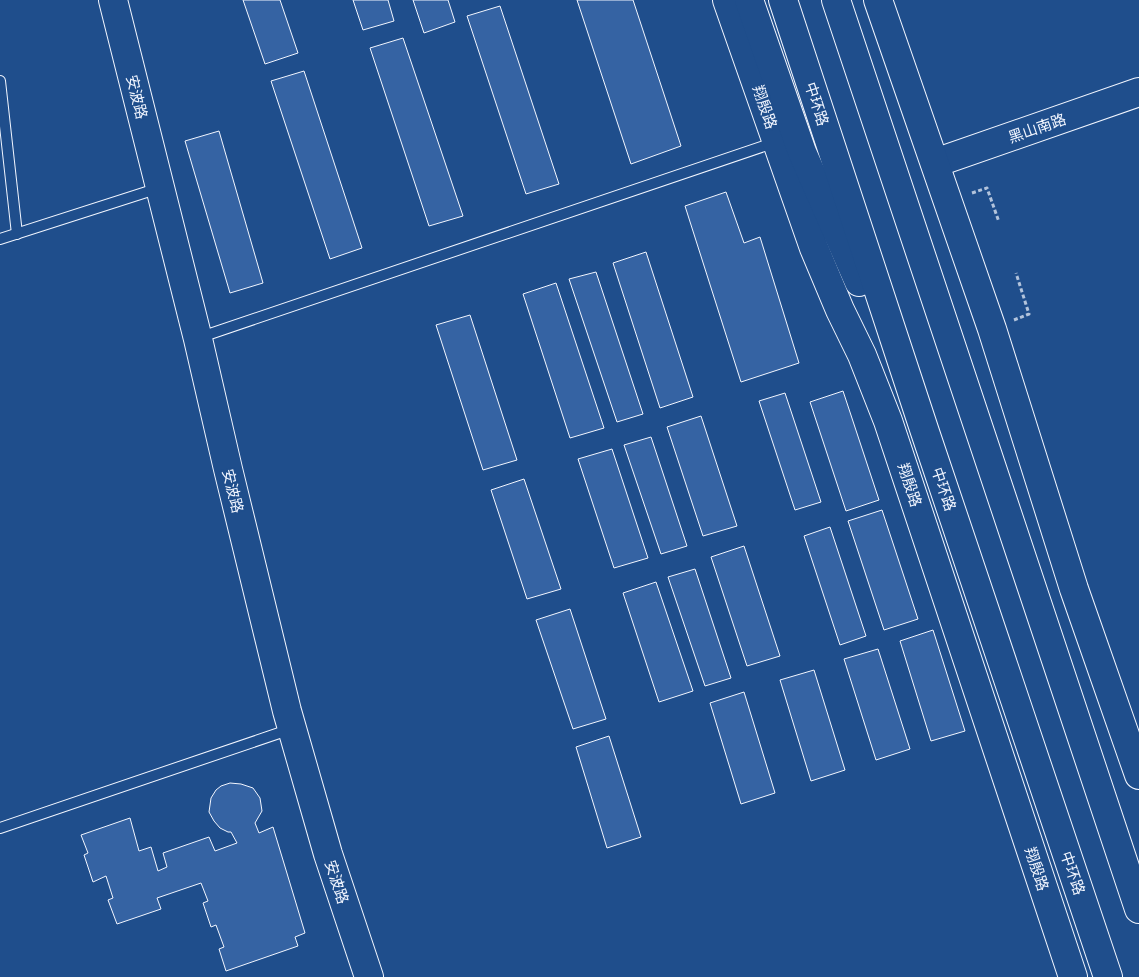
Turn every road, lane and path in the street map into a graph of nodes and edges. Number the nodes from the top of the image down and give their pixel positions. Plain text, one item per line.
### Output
1 (113, 0) edge
2 (727, 0) edge
3 (749, 0) edge
4 (783, 0) edge
5 (836, 0) edge
6 (878, 0) edge
7 (0, 81) edge
8 (1139, 92) edge
9 (777, 142) junction
10 (935, 164) junction
11 (160, 187) junction
12 (947, 201) junction
13 (999, 222) dead end
14 (17, 234) junction
15 (0, 240) edge
16 (1016, 273) dead end
17 (992, 329) junction
18 (198, 338) junction
19 (925, 432) junction
20 (292, 729) junction
21 (1139, 775) edge
22 (0, 828) edge
23 (1139, 909) edge
24 (369, 977) edge
25 (1073, 977) edge
26 (1108, 977) edge

1 - 11 main road, 安波路
2 - 9 main road, 翔殷路
3 - 19 main road
4 - 19 main road, 中环路
5 - 23 main road
6 - 10 main road
7 - 14 lane
8 - 10 main road, 黑山南路
9 - 18 lane
9 - 25 main road, 翔殷路
10 - 12 main road
11 - 14 lane
11 - 18 main road, 安波路
12 - 13 path
12 - 17 main road
14 - 15 lane
16 - 17 path
17 - 21 main road
18 - 20 main road, 安波路
19 - 26 main road, 中环路
20 - 22 lane
20 - 24 main road, 安波路

